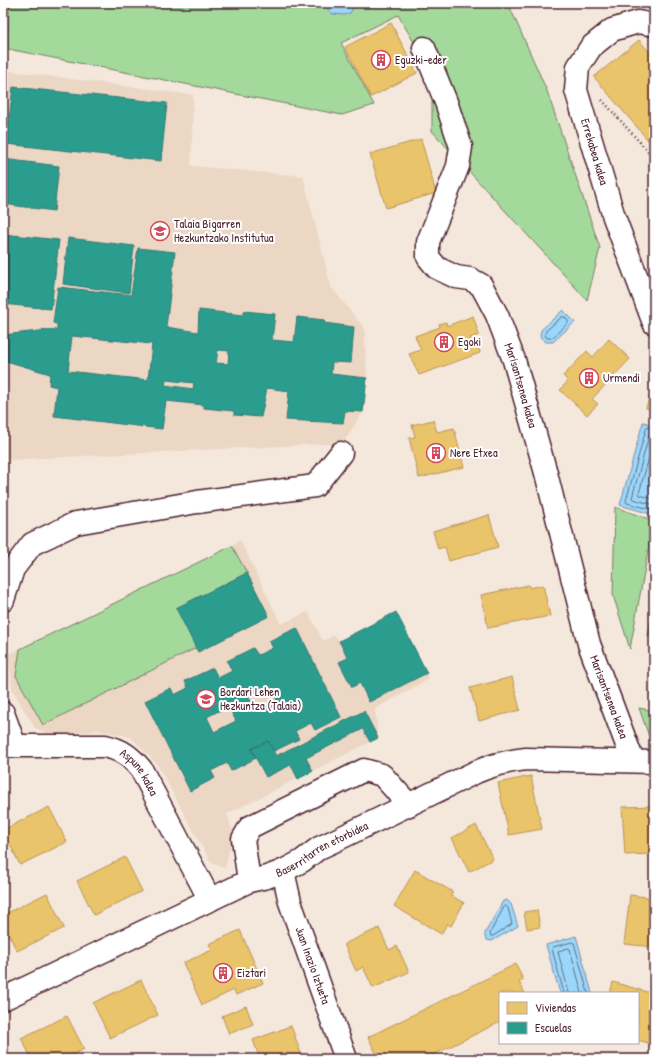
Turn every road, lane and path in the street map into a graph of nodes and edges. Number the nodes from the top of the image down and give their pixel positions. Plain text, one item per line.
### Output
1 (654, 25) edge
2 (424, 48) dead end
3 (578, 72) junction
4 (654, 158) edge
5 (654, 323) edge
6 (341, 453) dead end
7 (3, 600) edge
8 (3, 713) edge
9 (9, 746) edge
10 (633, 761) junction
11 (654, 762) edge
12 (409, 805) junction
13 (283, 871) junction
14 (249, 881) junction
15 (210, 900) junction
16 (3, 999) edge
17 (346, 1059) edge

1 - 3 street, Errekabea kalea
2 - 10 street, Marisantsenea kalea
3 - 4 path
3 - 5 street, Errekabea kalea
6 - 7 street
8 - 9 street
9 - 15 street, Aspune kalea
10 - 11 street, Baserritarren etorbidea
10 - 12 street, Baserritarren etorbidea
12 - 13 street, Baserritarren etorbidea
12 - 14 street
13 - 14 street, Baserritarren etorbidea
13 - 17 street, Juan Inazio Iztueta
14 - 15 street, Baserritarren etorbidea
15 - 16 street, Baserritarren etorbidea

